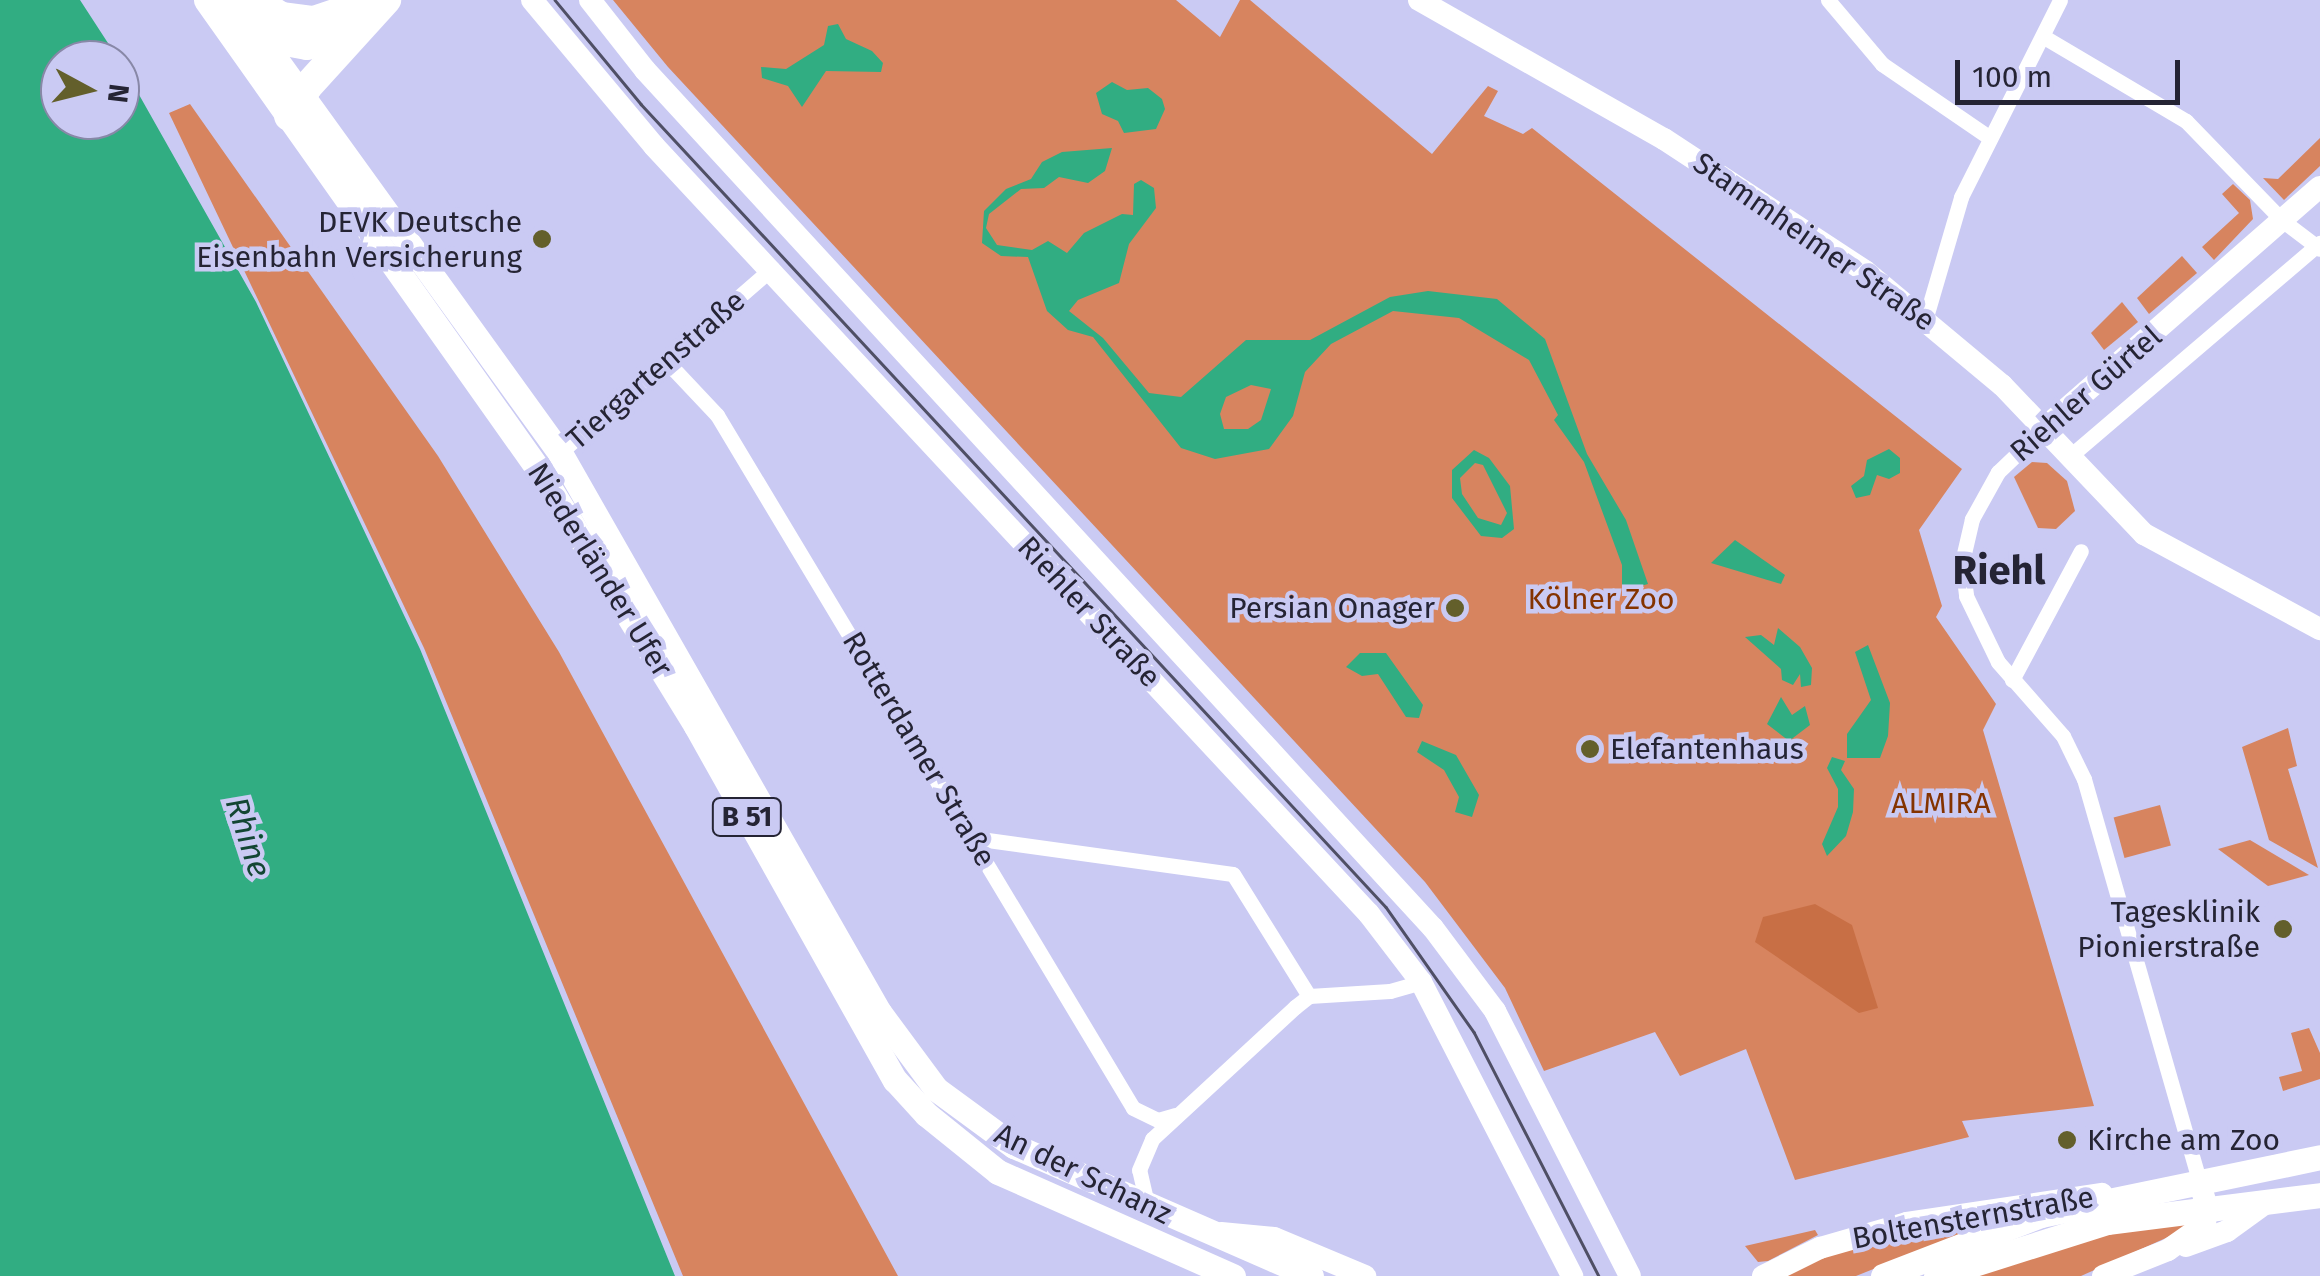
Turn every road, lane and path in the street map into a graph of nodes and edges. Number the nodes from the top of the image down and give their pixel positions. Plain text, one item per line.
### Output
1 (206, 0) edge
2 (233, 0) edge
3 (254, 0) edge
4 (376, 0) edge
5 (386, 0) edge
6 (532, 0) edge
7 (590, 0) edge
8 (1419, 0) edge
9 (1828, 0) edge
10 (2060, 0) edge
11 (362, 28) junction
12 (258, 36) junction
13 (2044, 37) junction
14 (295, 106) junction
15 (1990, 138) junction
16 (2320, 187) edge
17 (2284, 221) junction
18 (2319, 246) edge
19 (772, 268) junction
20 (1926, 317) junction
21 (666, 362) junction
22 (2042, 430) junction
23 (560, 452) junction
24 (2068, 457) junction
25 (538, 470) junction
26 (2077, 558) dead end
27 (2320, 630) edge
28 (2012, 680) junction
29 (972, 838) junction
30 (1421, 982) junction
31 (1309, 996) junction
32 (965, 1113) joint
33 (1174, 1115) junction
34 (969, 1153) joint
35 (2320, 1157) edge
36 (2199, 1180) junction
37 (1108, 1191) junction
38 (2131, 1192) junction
39 (2320, 1195) edge
40 (2269, 1201) junction
41 (2208, 1207) junction
42 (1148, 1208) junction
43 (1084, 1215) junction
44 (1202, 1232) junction
45 (2168, 1250) junction
46 (1234, 1276) edge
47 (1311, 1276) edge
48 (1365, 1276) edge
49 (1572, 1276) edge
50 (1630, 1276) edge
51 (1763, 1276) edge
52 (1883, 1276) edge
53 (1936, 1276) edge
54 (2103, 1276) edge

1 - 14 main road, Niederländer Ufer / B 51
2 - 12 main road, Niederländer Ufer / B 51
3 - 4 highway
5 - 11 highway
6 - 19 main road, Riehler Straße
7 - 50 main road, Riehler Straße
8 - 20 main road, Stammheimer Straße
9 - 15 street
10 - 13 street
11 - 12 highway
11 - 14 highway
12 - 14 main road, Niederländer Ufer / B 51
13 - 15 street
13 - 17 street
14 - 23 main road, Niederländer Ufer / B 51
14 - 25 main road, Niederländer Ufer / B 51
15 - 20 street
16 - 17 main road, Riehler Gürtel
17 - 18 street
17 - 22 main road, Riehler Gürtel
18 - 24 street, Riehler Gürtel
19 - 21 street, Tiergartenstraße
19 - 30 main road, Riehler Straße
20 - 22 main road, Stammheimer Straße
21 - 23 street, Tiergartenstraße
21 - 29 street, Rotterdamer Straße
22 - 24 main road, Stammheimer Straße
22 - 28 street, Riehler Gürtel
23 - 25 street, Tiergartenstraße
23 - 32 main road, Niederländer Ufer / B 51
24 - 27 main road, Stammheimer Straße
25 - 34 main road, Niederländer Ufer / B 51
26 - 28 street
28 - 36 street, Riehler Gürtel
29 - 31 street
29 - 33 street, Rotterdamer Straße
30 - 31 street
30 - 49 main road, Riehler Straße
31 - 33 street
32 - 37 main road, An der Schanz / B 51
33 - 42 street
34 - 43 main road, An der Schanz / B 51
35 - 36 main road, Boltensternstraße
36 - 38 main road, Boltensternstraße
36 - 41 main road
37 - 42 main road, An der Schanz / B 51
37 - 43 main road
38 - 51 main road, Boltensternstraße
38 - 52 main road, Boltensternstraße
39 - 40 main road, Boltensternstraße
40 - 41 main road, Boltensternstraße
40 - 45 main road
41 - 45 main road
41 - 53 main road, Boltensternstraße
42 - 44 main road, An der Schanz / B 51
43 - 46 main road, An der Schanz / B 51
44 - 47 main road, An der Schanz / B 51
44 - 48 main road, An der Schanz
45 - 54 main road

